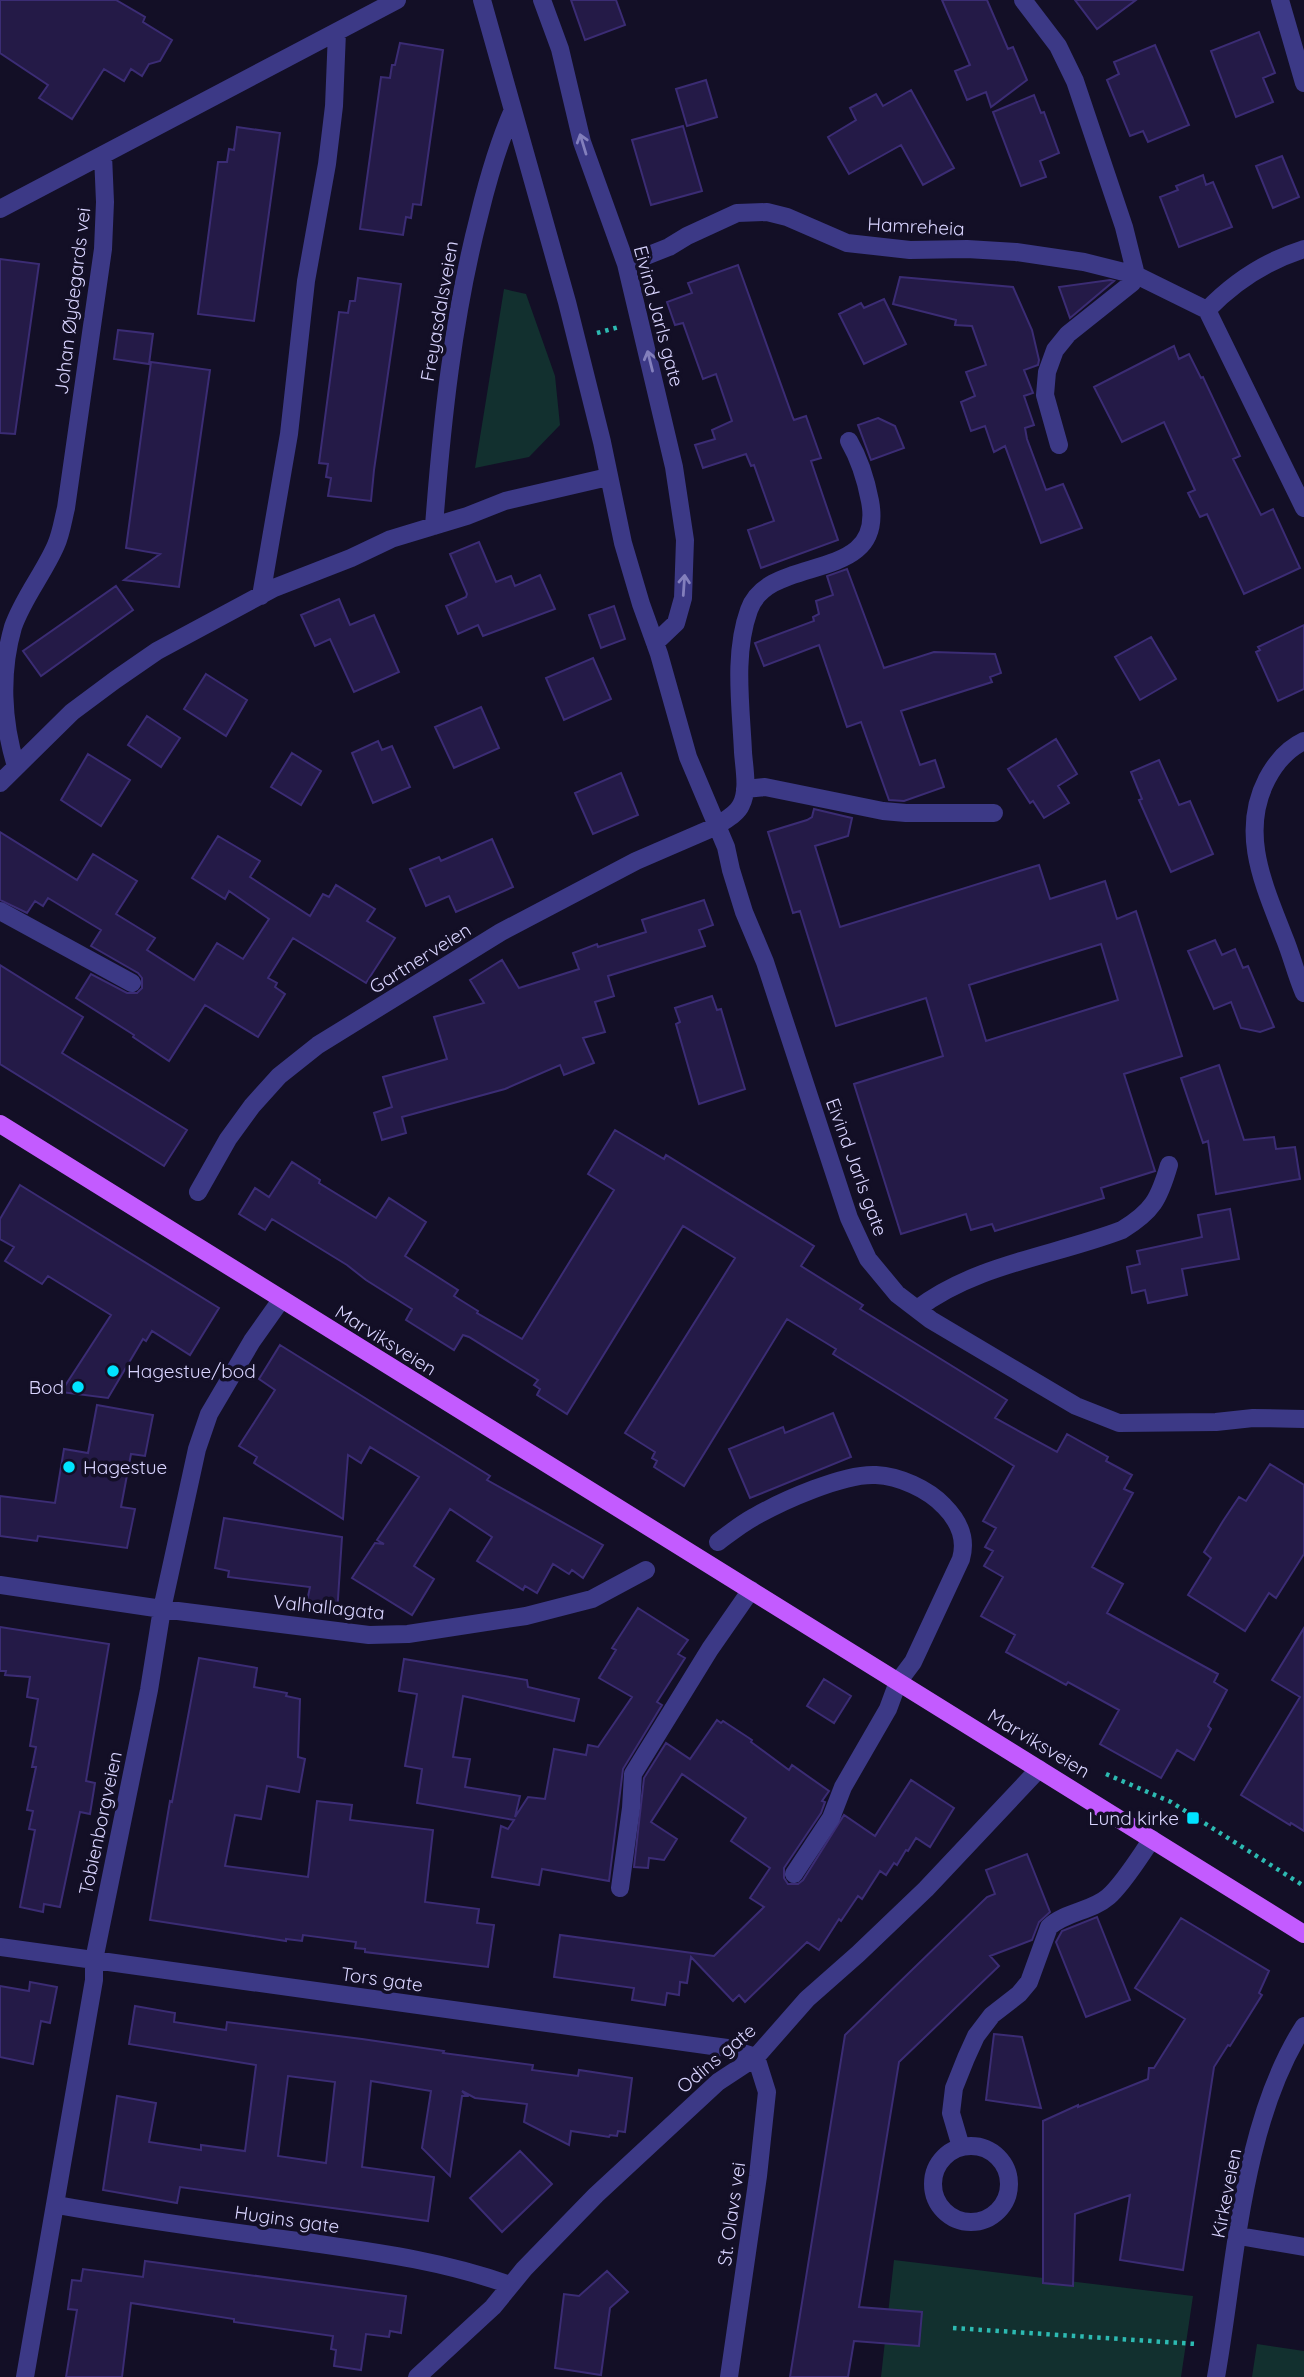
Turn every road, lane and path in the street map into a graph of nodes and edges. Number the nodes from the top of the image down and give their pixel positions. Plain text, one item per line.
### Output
1 (397, 0) edge
2 (482, 0) edge
3 (542, 0) edge
4 (1023, 0) edge
5 (1280, 0) edge
6 (337, 32) junction
7 (1304, 83) edge
8 (513, 110) junction
9 (103, 155) junction
10 (0, 209) edge
11 (1304, 249) edge
12 (626, 264) junction
13 (1136, 275) junction
14 (1207, 310) junction
15 (640, 321) junction
16 (575, 340) junction
17 (849, 441) dead end
18 (1059, 445) dead end
19 (608, 477) junction
20 (1304, 508) edge
21 (434, 526) junction
22 (261, 596) junction
23 (655, 643) junction
24 (1304, 741) edge
25 (16, 766) junction
26 (0, 783) edge
27 (745, 789) junction
28 (994, 813) dead end
29 (717, 825) junction
30 (0, 911) edge
31 (132, 983) dead end
32 (1304, 993) edge
33 (0, 1124) edge
34 (1169, 1165) dead end
35 (198, 1192) dead end
36 (281, 1300) junction
37 (917, 1309) junction
38 (1304, 1419) edge
39 (718, 1542) dead end
40 (646, 1570) dead end
41 (0, 1585) edge
42 (751, 1590) junction
43 (162, 1609) junction
44 (898, 1682) junction
45 (1039, 1769) junction
46 (1107, 1774) dead end
47 (1152, 1839) junction
48 (794, 1874) dead end
49 (1304, 1886) edge
50 (620, 1888) dead end
51 (1304, 1934) edge
52 (0, 1947) edge
53 (94, 1960) junction
54 (1304, 2026) edge
55 (756, 2057) junction
56 (961, 2147) junction
57 (57, 2205) junction
58 (1239, 2236) junction
59 (1304, 2247) edge
60 (510, 2286) junction
61 (953, 2328) dead end
62 (1222, 2345) junction
63 (25, 2377) edge
64 (417, 2377) edge
65 (729, 2377) edge
66 (1216, 2377) edge

1 - 6 street
2 - 8 street, Eivind Jarls gate
12 -> 3 street, Eivind Jarls gate
4 - 13 street
5 - 7 street
6 - 9 street
6 - 22 street
8 - 16 street, Eivind Jarls gate
8 - 21 street, Freyasdalsveien
9 - 10 street
9 - 25 street, Johan Øydegards vei
11 - 14 street
12 - 13 street, Hamreheia
12 - 15 street, Eivind Jarls gate
13 - 14 street, Hamreheia
13 - 18 street
14 - 20 street
15 - 16 path
23 -> 15 street, Eivind Jarls gate
16 - 19 street, Eivind Jarls gate
17 - 27 street
19 - 21 street
19 - 23 street, Eivind Jarls gate
21 - 22 street
22 - 25 street
23 - 29 street, Eivind Jarls gate
24 - 32 street
25 - 26 street
27 - 28 street
27 - 29 street
29 - 35 street, Gartnerveien
29 - 37 street, Eivind Jarls gate
30 - 31 street
33 - 36 main road, Marviksveien
34 - 37 street
36 - 42 main road, Marviksveien
36 - 43 street, Tobienborgveien
37 - 38 street, Eivind Jarls gate
39 - 44 street
40 - 43 street, Valhallagata
41 - 43 street, Valhallagata
42 - 44 main road, Marviksveien
42 - 50 street
43 - 53 street, Tobienborgveien
44 - 45 main road, Marviksveien
44 - 48 street
45 - 47 main road, Marviksveien
45 - 55 street, Odins gate
46 - 49 path
47 - 51 main road, Marviksveien
47 - 56 street
52 - 53 street, Tors gate
53 - 55 street, Tors gate
53 - 57 street, Tobienborgveien
54 - 58 street, Kirkeveien
55 - 60 street, Odins gate
55 - 65 street, St. Olavs vei
56 - 56 street
57 - 60 street, Hugins gate
57 - 63 street, Tobienborgveien
58 - 59 street
58 - 62 street, Kirkeveien
60 - 64 street, Odins gate
61 - 62 path
62 - 66 street, Kirkeveien

